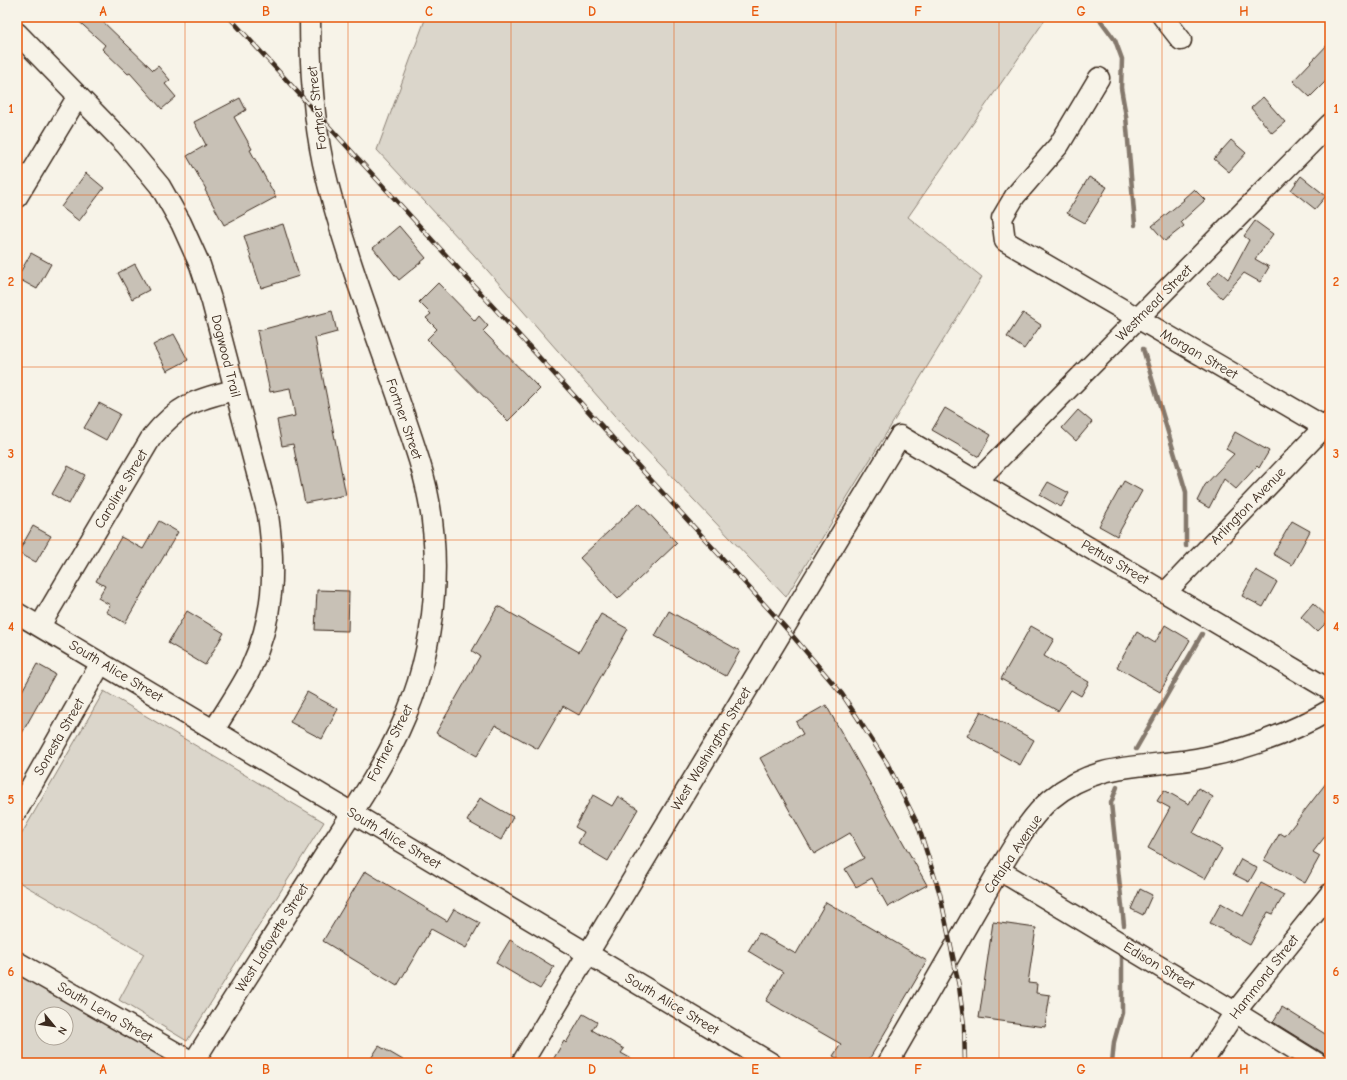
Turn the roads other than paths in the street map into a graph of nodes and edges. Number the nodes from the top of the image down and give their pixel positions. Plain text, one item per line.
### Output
1 (310, 17) edge
2 (1163, 17) edge
3 (17, 33) edge
4 (1181, 40) dead end
5 (1099, 78) dead end
6 (78, 96) junction
7 (1330, 124) edge
8 (17, 197) edge
9 (1138, 318) junction
10 (234, 390) junction
11 (1328, 426) edge
12 (900, 436) joint
13 (977, 481) junction
14 (1166, 592) junction
15 (17, 612) edge
16 (40, 626) junction
17 (101, 663) junction
18 (1330, 690) edge
19 (1330, 710) edge
20 (214, 730) junction
21 (17, 811) edge
22 (352, 812) junction
23 (999, 870) junction
24 (1330, 894) edge
25 (588, 953) junction
26 (17, 962) edge
27 (1235, 1012) junction
28 (193, 1063) edge
29 (522, 1063) edge
30 (772, 1063) edge
31 (888, 1063) edge
32 (1202, 1063) edge
33 (1317, 1063) edge

1 - 22 street, Fortner Street
2 - 4 street
3 - 6 street, Dogwood Trail
5 - 9 street, Morgan Street
6 - 8 street
6 - 10 street, Dogwood Trail
7 - 9 street, Westmead Street
9 - 11 street, Morgan Street
9 - 13 street, Westmead Street
10 - 16 street, Caroline Street
10 - 20 street, Dogwood Trail
11 - 14 street, Arlington Avenue
12 - 13 street, Pettus Street
12 - 25 street, West Washington Street
13 - 14 street, Pettus Street
14 - 18 street, Pettus Street
15 - 16 street, South Alice Street
16 - 17 street, South Alice Street
17 - 20 street, South Alice Street
17 - 21 street, Sonesta Street
19 - 23 street, Catalpa Avenue
20 - 22 street, South Alice Street
22 - 25 street, South Alice Street
22 - 28 street, West Lafayette Street
23 - 27 street, Edison Street
23 - 31 street, Catalpa Avenue
24 - 27 street, Hammond Street
25 - 29 street, West Washington Street
25 - 30 street, South Alice Street
26 - 28 street, South Lena Street
27 - 32 street, Hammond Street
27 - 33 street, Edison Street

